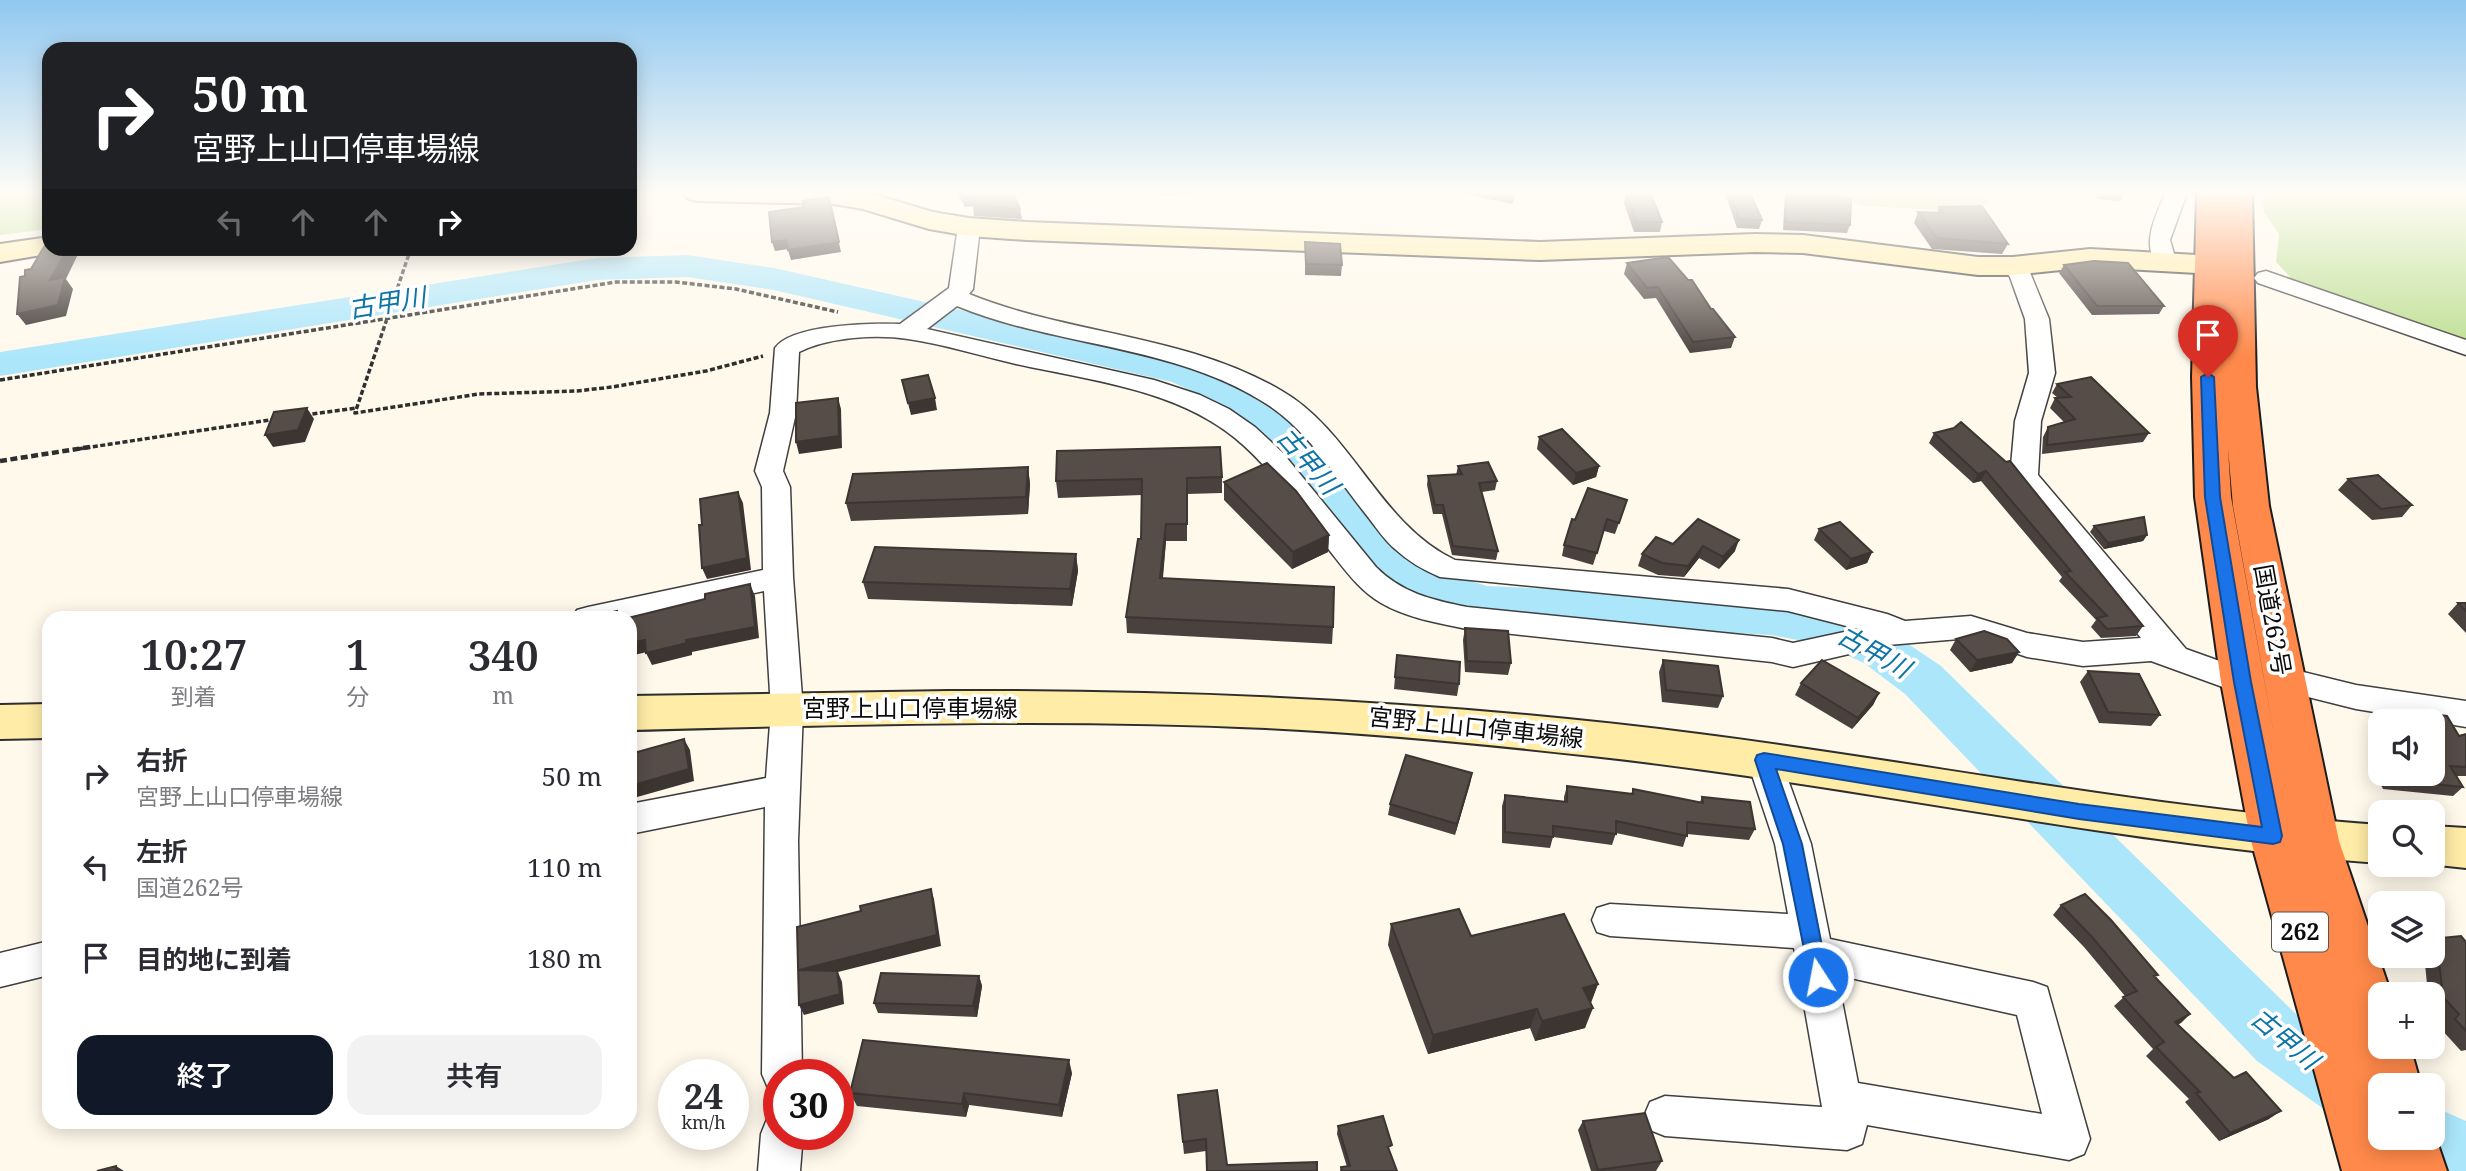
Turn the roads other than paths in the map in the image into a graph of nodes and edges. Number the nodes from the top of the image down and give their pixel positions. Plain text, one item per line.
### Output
1 (37, 248) edge
2 (966, 248) edge
3 (1460, 248) edge
4 (1630, 248) edge
5 (1830, 248) edge
6 (2161, 248) edge
7 (2210, 248) edge
8 (2239, 248) edge
9 (0, 253) edge
10 (2165, 261) junction
11 (2197, 264) dead end
12 (2013, 265) junction
13 (2266, 278) dead end
14 (949, 302) junction
15 (900, 329) junction
16 (2466, 348) edge
17 (778, 577) junction
18 (620, 611) edge
19 (1894, 633) junction
20 (2174, 656) junction
21 (2283, 679) junction
22 (2242, 682) junction
23 (787, 710) junction
24 (637, 713) edge
25 (2466, 714) edge
26 (42, 721) edge
27 (0, 722) edge
28 (1764, 760) junction
29 (783, 789) junction
30 (637, 818) edge
31 (2294, 839) junction
32 (2368, 843) edge
33 (2445, 847) edge
34 (2466, 848) edge
35 (1610, 920) dead end
36 (1811, 942) junction
37 (42, 960) edge
38 (0, 970) edge
39 (2368, 1012) edge
40 (782, 1059) edge
41 (1841, 1100) junction
42 (1665, 1116) dead end
43 (781, 1150) edge
44 (2394, 1152) edge
45 (779, 1171) edge

1 - 9 street
2 - 14 street
3 - 4 street
5 - 12 street
6 - 10 street
7 - 22 highway, 国道262号 / 262
8 - 21 highway, 国道262号 / 262
10 - 11 street
10 - 12 street
12 - 20 street
13 - 16 street
14 - 15 street
14 - 19 street
15 - 17 street
15 - 19 street
17 - 18 street
17 - 23 street
19 - 20 street
20 - 22 street
21 - 25 street
21 - 31 highway, 国道262号 / 262
22 - 31 highway, 国道262号 / 262
23 - 24 street, 宮野上山口停車場線
23 - 28 street, 宮野上山口停車場線
23 - 29 street
26 - 27 street
28 - 31 street, 宮野上山口停車場線
28 - 36 street
29 - 30 street
29 - 40 street
31 - 32 street, 宮野上山口停車場線
31 - 39 highway, 国道262号 / 262
31 - 44 highway, 国道262号 / 262
33 - 34 street
35 - 36 street
36 - 41 street
36 - 41 street
37 - 38 street
41 - 42 street
43 - 45 street

